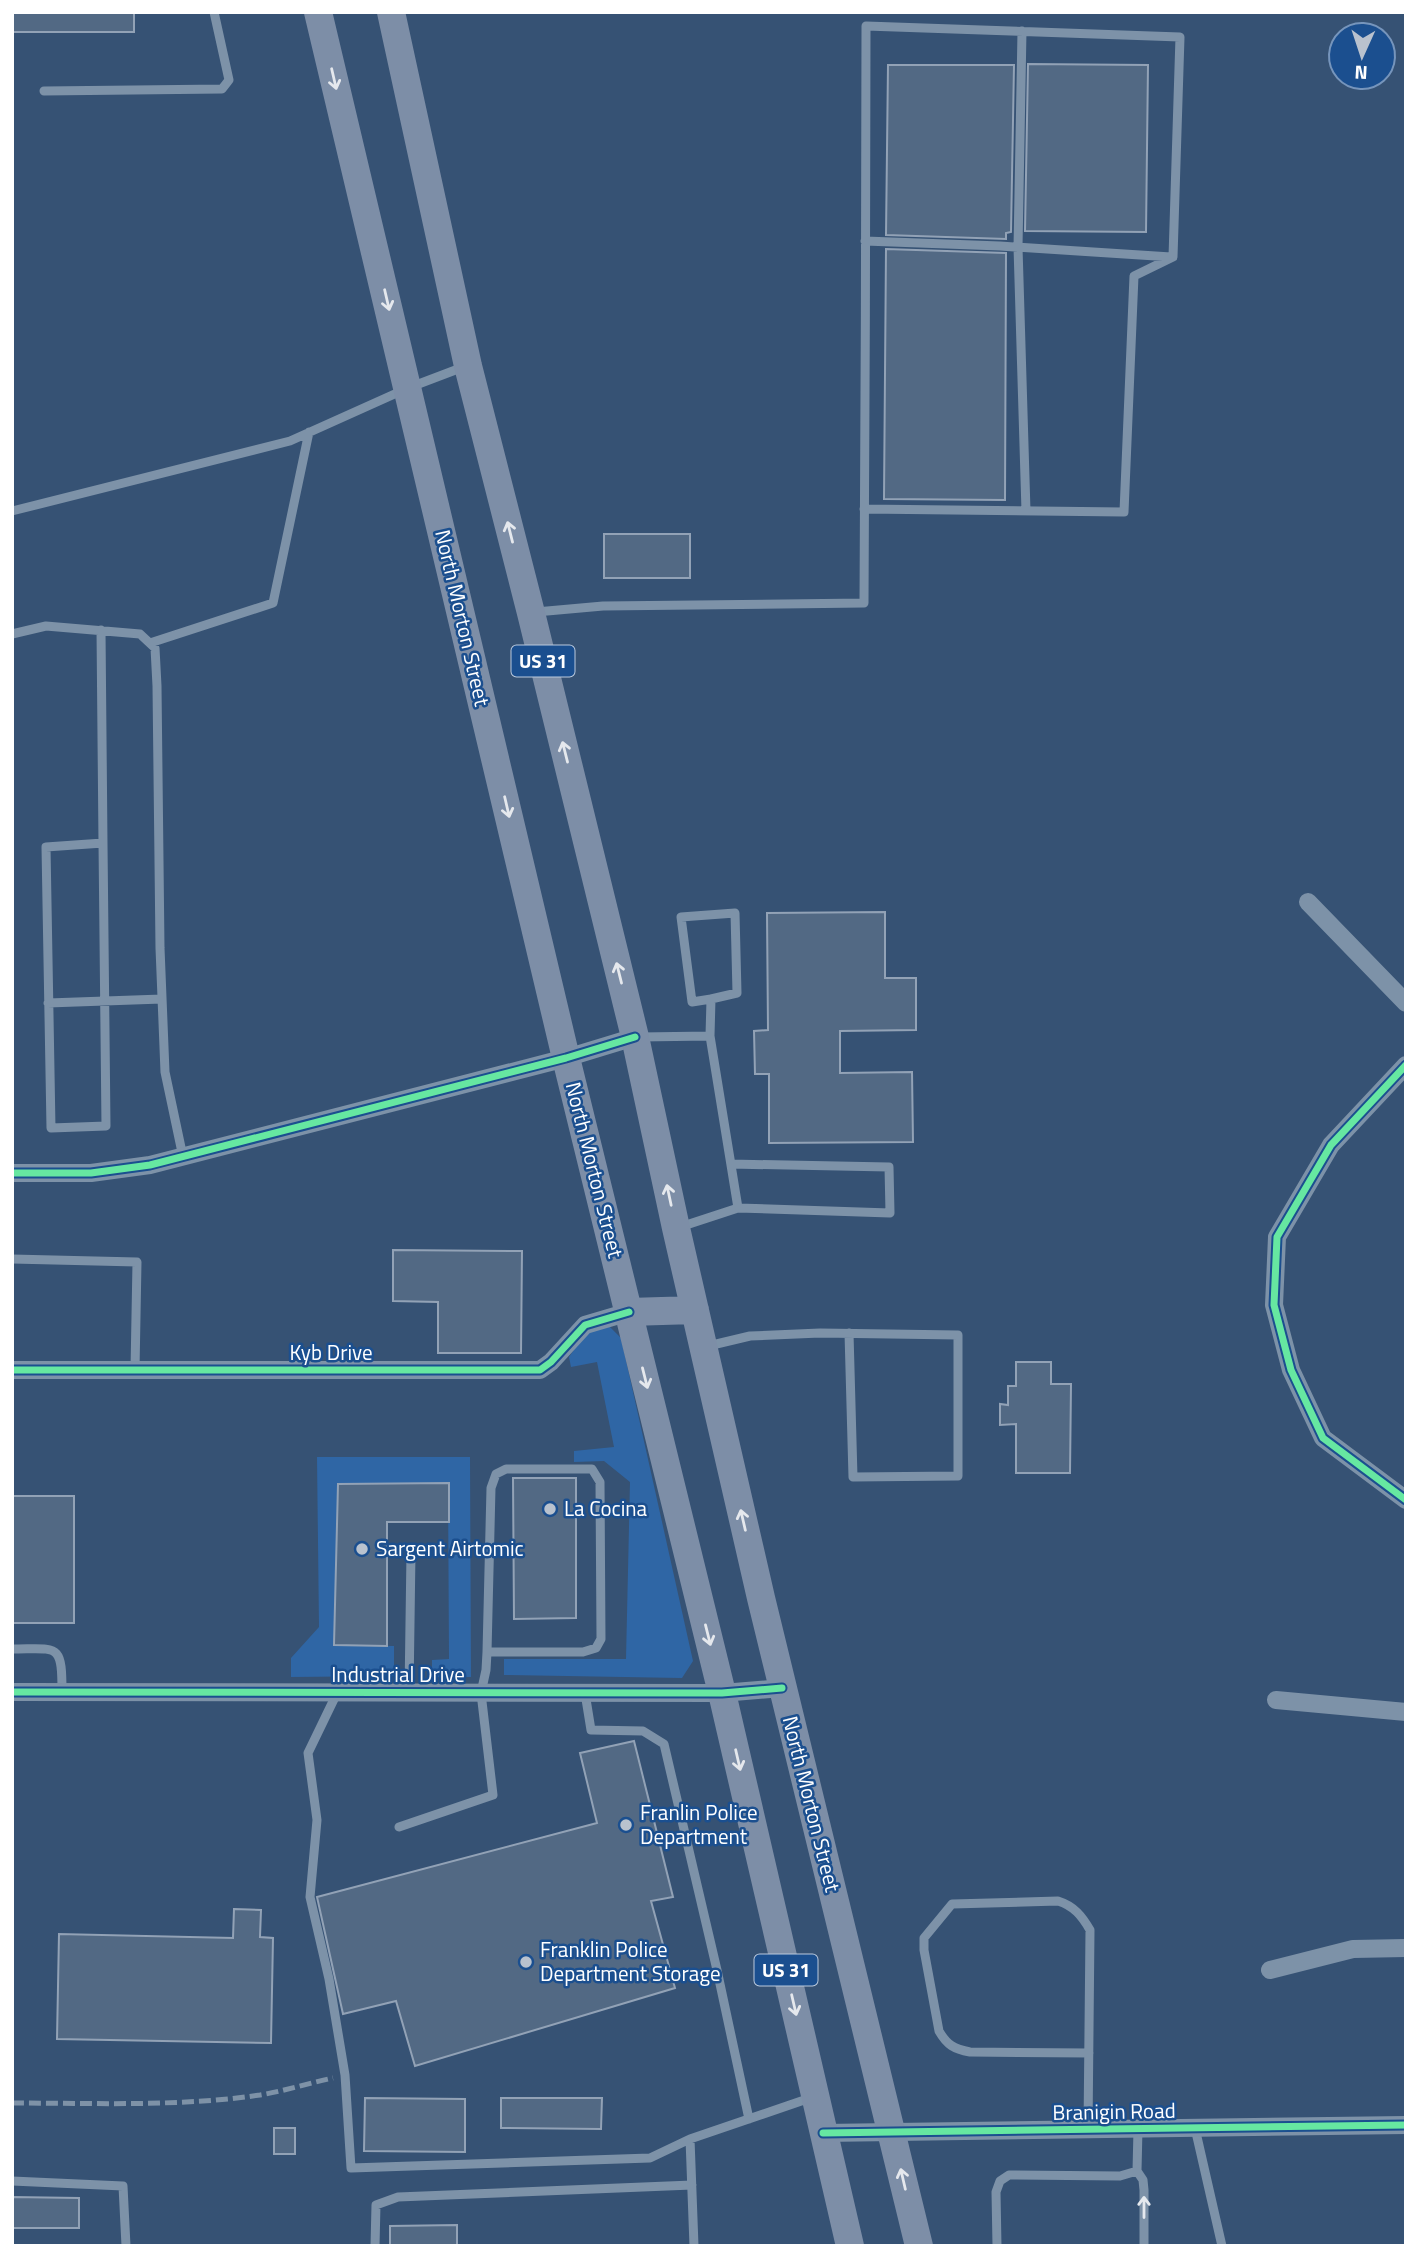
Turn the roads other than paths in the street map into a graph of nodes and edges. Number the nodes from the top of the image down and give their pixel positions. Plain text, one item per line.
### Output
1 (214, 12) edge
2 (318, 12) edge
3 (391, 12) edge
4 (1022, 31) junction
5 (44, 91) dead end
6 (865, 242) junction
7 (1018, 247) junction
8 (1173, 257) junction
9 (468, 366) junction
10 (408, 388) junction
11 (309, 432) junction
12 (864, 509) junction
13 (12, 511) edge
14 (1026, 511) junction
15 (531, 613) junction
16 (101, 631) junction
17 (12, 634) edge
18 (150, 643) junction
19 (103, 843) junction
20 (1307, 902) dead end
21 (162, 999) junction
22 (711, 999) junction
23 (105, 1000) junction
24 (48, 1003) junction
25 (1406, 1003) edge
26 (710, 1036) junction
27 (635, 1037) junction
28 (566, 1058) junction
29 (1406, 1065) edge
30 (183, 1157) junction
31 (732, 1164) junction
32 (12, 1173) edge
33 (738, 1208) junction
34 (676, 1228) junction
35 (12, 1259) edge
36 (695, 1310) junction
37 (629, 1312) junction
38 (849, 1334) junction
39 (703, 1348) junction
40 (12, 1370) edge
41 (135, 1370) junction
42 (1406, 1500) edge
43 (411, 1552) dead end
44 (12, 1649) edge
45 (487, 1652) junction
46 (782, 1688) junction
47 (12, 1692) edge
48 (62, 1692) junction
49 (337, 1692) junction
50 (409, 1693) junction
51 (481, 1693) junction
52 (585, 1693) junction
53 (722, 1693) junction
54 (1276, 1700) dead end
55 (1406, 1712) edge
56 (399, 1827) dead end
57 (1406, 1948) edge
58 (1270, 1970) dead end
59 (1089, 2053) junction
60 (814, 2096) junction
61 (749, 2119) junction
62 (1406, 2125) edge
63 (1195, 2128) junction
64 (1138, 2129) junction
65 (1088, 2130) junction
66 (892, 2132) junction
67 (823, 2133) junction
68 (690, 2138) junction
69 (1137, 2171) junction
70 (12, 2181) edge
71 (692, 2185) junction
72 (126, 2246) edge
73 (375, 2246) edge
74 (694, 2246) edge
75 (850, 2246) edge
76 (919, 2246) edge
77 (997, 2246) edge
78 (1144, 2246) edge
79 (1222, 2246) edge

1 - 5 lane
2 -> 10 main road, North Morton Street / US 31
3 - 9 main road, North Morton Street / US 31
4 - 6 lane
4 - 7 lane
4 - 8 lane
6 - 7 lane
6 - 12 lane
7 - 8 lane
7 - 14 lane
8 - 14 lane
9 - 10 lane
15 -> 9 main road, North Morton Street / US 31
10 - 11 lane
10 -> 28 main road, North Morton Street / US 31
11 - 13 lane
11 - 18 lane
12 - 14 lane
12 - 15 lane
27 -> 15 main road, North Morton Street / US 31
16 - 17 lane
16 - 18 lane
16 - 19 lane
18 - 21 lane
19 - 23 lane
19 - 24 lane
20 - 25 street
21 - 23 lane
21 - 30 lane
22 - 22 lane
22 - 26 lane
23 - 24 lane
23 - 24 lane
26 - 27 lane
26 - 31 lane
27 - 28 street
34 -> 27 main road, North Morton Street / US 31
28 - 30 street
28 - 37 main road, North Morton Street / US 31
29 - 42 street
30 - 32 street
31 - 33 lane
31 - 33 lane
33 - 34 lane
34 - 36 main road, North Morton Street / US 31
35 - 41 lane
36 - 37 main road
36 - 39 main road, North Morton Street / US 31
37 - 41 street, Kyb Drive
37 -> 53 main road, North Morton Street / US 31
38 - 38 lane
38 - 39 lane
46 -> 39 main road, North Morton Street / US 31
40 - 41 street, Kyb Drive
43 - 50 lane
44 - 48 lane
45 - 45 lane
45 - 51 lane
46 - 53 street, Industrial Drive
46 - 66 main road, North Morton Street / US 31
47 - 48 street, Industrial Drive
48 - 49 street, Industrial Drive
49 - 50 street, Industrial Drive
49 - 68 lane
50 - 51 street, Industrial Drive
51 - 52 street, Industrial Drive
51 - 56 lane
52 - 53 street, Industrial Drive
52 - 61 lane
53 -> 60 main road, North Morton Street / US 31
54 - 55 street
57 - 58 street
59 - 59 lane
59 - 65 lane
60 - 61 lane
60 - 67 main road, North Morton Street / US 31
61 - 68 lane
62 - 63 street, Branigin Road
63 - 64 street, Branigin Road
63 - 79 lane
64 - 65 street, Branigin Road
64 - 69 lane
65 - 66 street, Branigin Road
66 - 67 street, Branigin Road
76 -> 66 main road, North Morton Street / US 31
67 - 75 main road, North Morton Street / US 31
68 - 71 lane
69 - 77 lane
78 -> 69 lane
70 - 72 lane
71 - 73 lane
71 - 74 lane

